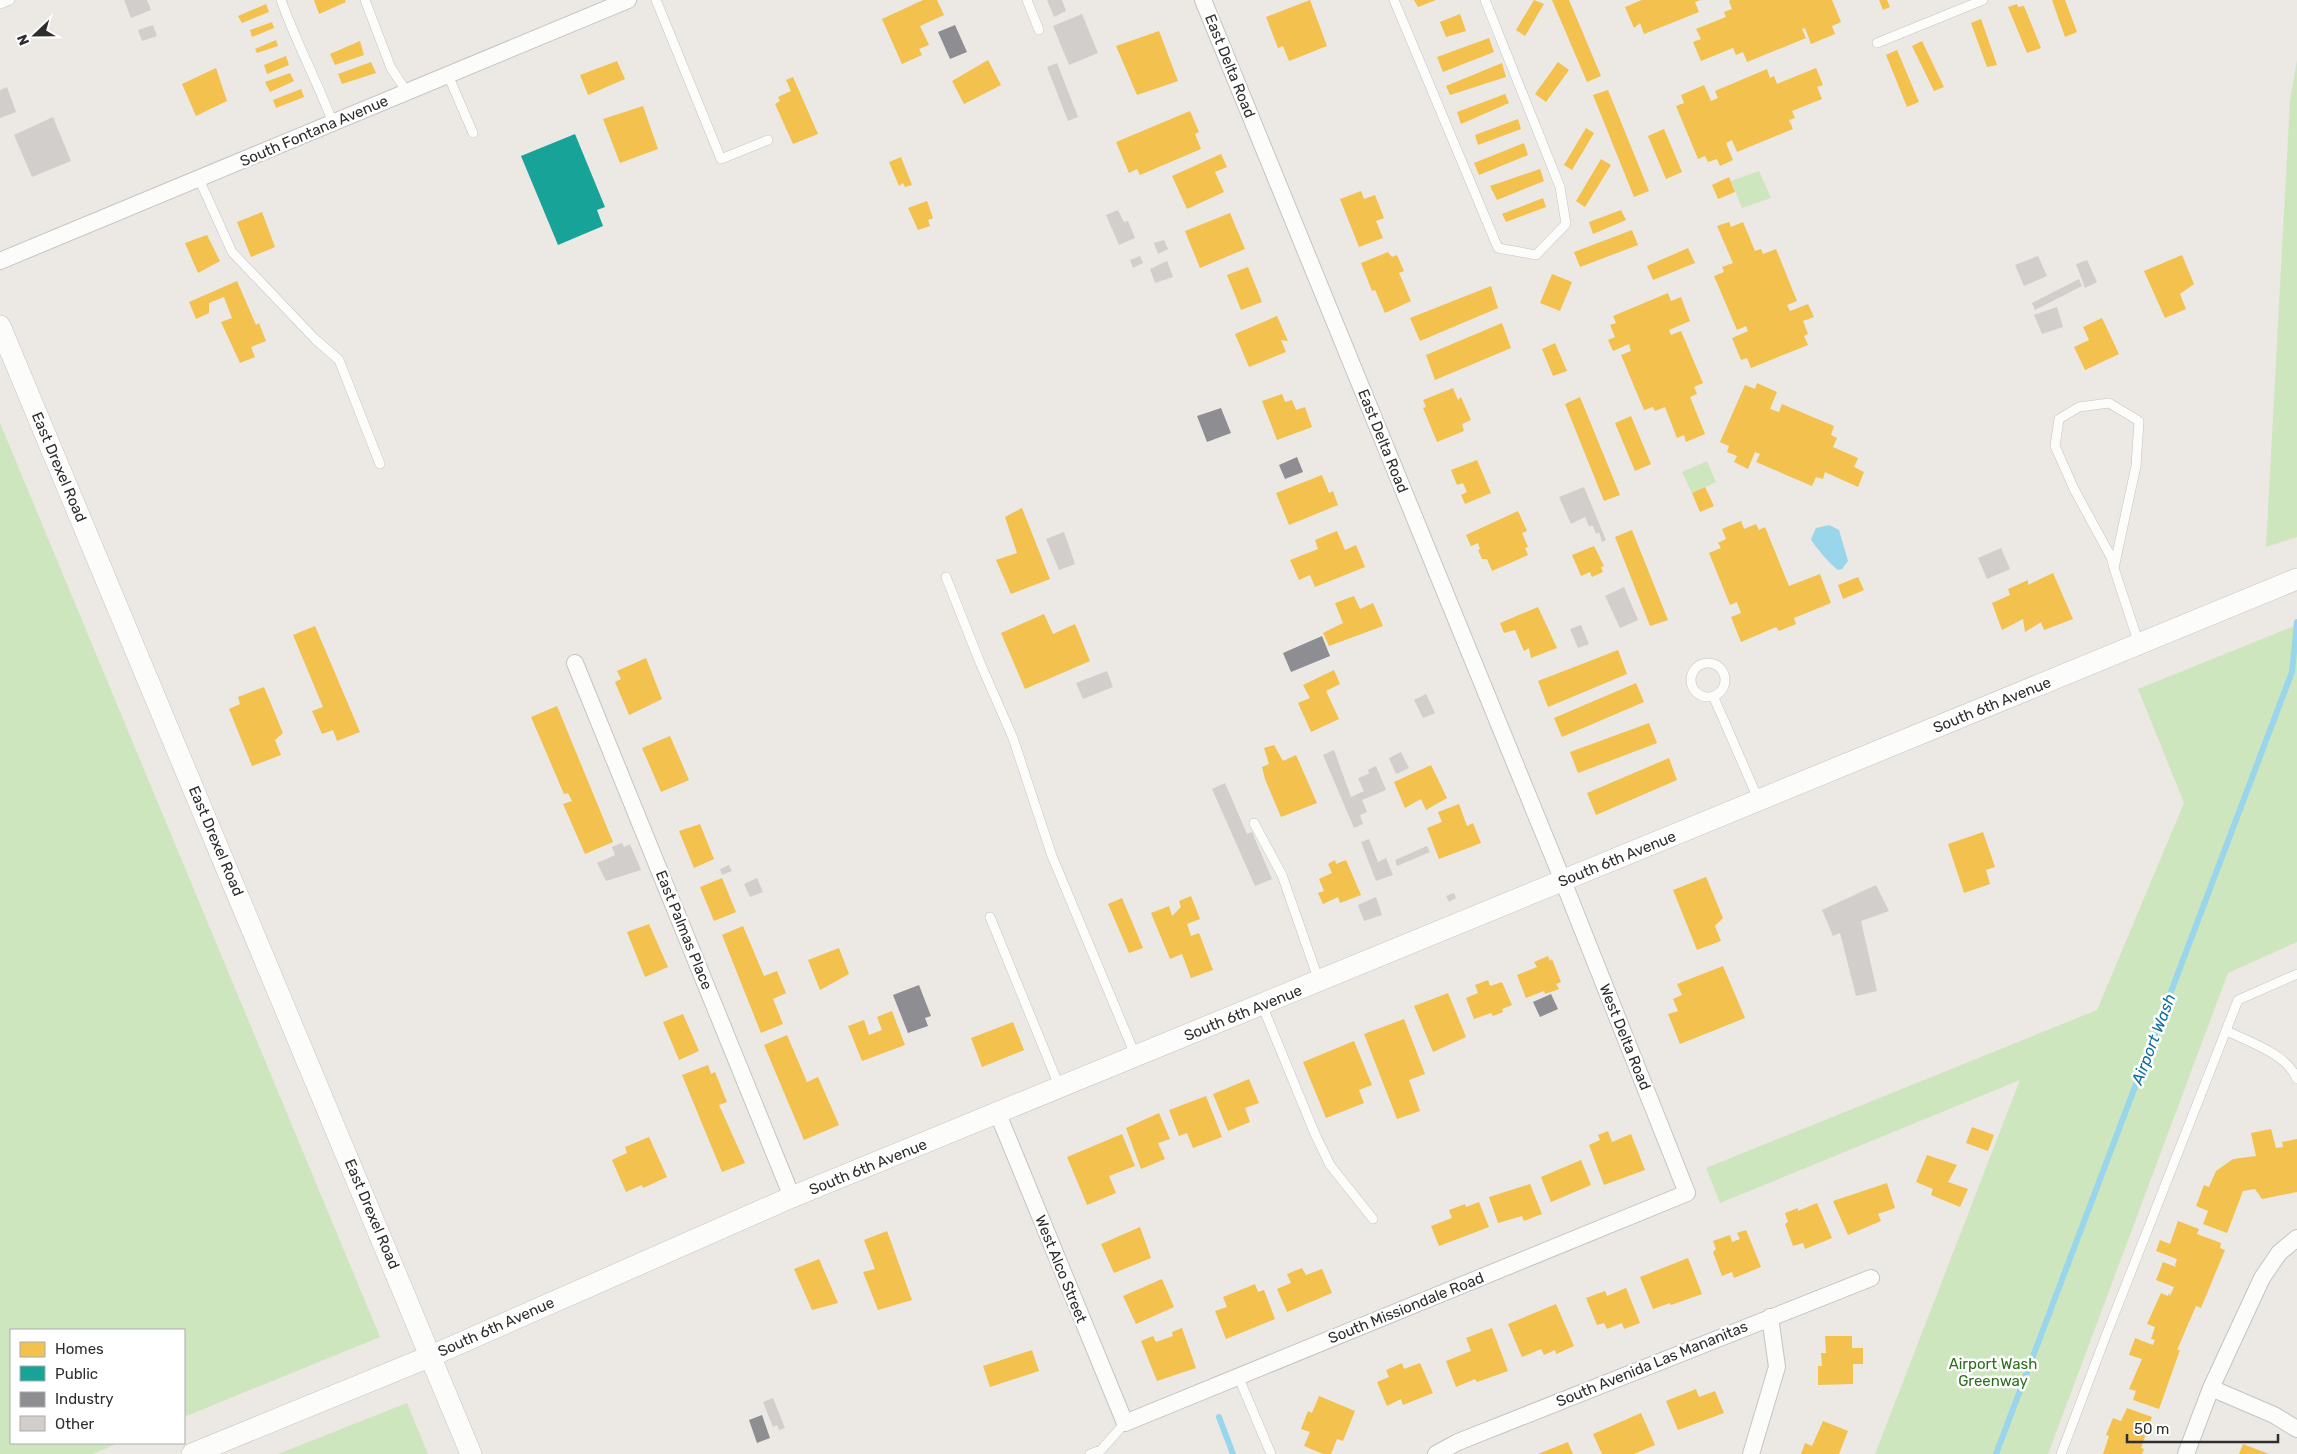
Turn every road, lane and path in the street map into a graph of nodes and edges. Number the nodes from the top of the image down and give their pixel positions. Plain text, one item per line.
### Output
1 (10, 0) edge
2 (281, 0) edge
3 (365, 0) edge
4 (628, 0) edge
5 (656, 0) edge
6 (1027, 0) edge
7 (1204, 0) edge
8 (1394, 0) edge
9 (1485, 0) edge
10 (1983, 0) edge
11 (0, 4) edge
12 (1039, 30) dead end
13 (1877, 43) dead end
14 (448, 75) junction
15 (407, 92) junction
16 (333, 123) junction
17 (473, 133) dead end
18 (768, 140) dead end
19 (198, 179) junction
20 (0, 261) edge
21 (0, 326) edge
22 (380, 464) dead end
23 (2114, 568) junction
24 (946, 577) dead end
25 (2297, 579) edge
26 (2139, 645) junction
27 (574, 663) dead end
28 (1713, 696) dead end
29 (1759, 801) junction
30 (1254, 822) dead end
31 (1563, 882) junction
32 (990, 917) dead end
33 (2297, 974) edge
34 (1319, 982) junction
35 (1262, 1005) junction
36 (2227, 1031) junction
37 (1136, 1057) junction
38 (2297, 1079) edge
39 (1060, 1088) junction
40 (998, 1114) junction
41 (1687, 1193) joint
42 (792, 1197) junction
43 (1372, 1219) dead end
44 (2297, 1238) edge
45 (1871, 1278) dead end
46 (1770, 1317) junction
47 (431, 1356) junction
48 (1238, 1376) junction
49 (2210, 1388) junction
50 (1125, 1423) junction
51 (2297, 1429) edge
52 (192, 1454) edge
53 (471, 1454) edge
54 (1090, 1454) edge
55 (1271, 1454) edge
56 (1436, 1454) edge
57 (1752, 1454) edge
58 (2061, 1454) edge
59 (2186, 1454) edge

1 - 11 lane
2 - 16 lane
3 - 15 lane
4 - 14 street, South Fontana Avenue
5 - 18 lane
6 - 12 lane
7 - 31 street, East Delta Road
8 - 9 lane
10 - 13 lane
14 - 15 street, South Fontana Avenue
14 - 17 lane
15 - 16 street, South Fontana Avenue
16 - 19 street, South Fontana Avenue
19 - 20 street, South Fontana Avenue
19 - 22 lane
21 - 47 street, East Drexel Road
23 - 23 lane
23 - 26 lane
24 - 37 lane
25 - 26 street, South 6th Avenue
26 - 29 street, South 6th Avenue
27 - 42 street, East Palmas Place
28 - 29 lane
29 - 31 street, South 6th Avenue
30 - 34 lane
31 - 34 street, South 6th Avenue
31 - 41 street, West Delta Road
32 - 39 lane
33 - 36 lane
34 - 35 street, South 6th Avenue
35 - 37 street, South 6th Avenue
35 - 43 lane
36 - 38 lane
36 - 58 lane
37 - 39 street, South 6th Avenue
39 - 40 street, South 6th Avenue
40 - 42 street, South 6th Avenue
40 - 50 street, West Alco Street
41 - 48 street, South Missiondale Road
42 - 47 street, South 6th Avenue
44 - 49 street
45 - 46 street, South Avenida Las Mananitas
46 - 56 street, South Avenida Las Mananitas
46 - 57 street
47 - 52 street, South 6th Avenue
47 - 53 street, East Drexel Road
48 - 50 street, South Missiondale Road
48 - 55 lane
49 - 51 street
49 - 59 street
50 - 54 lane

